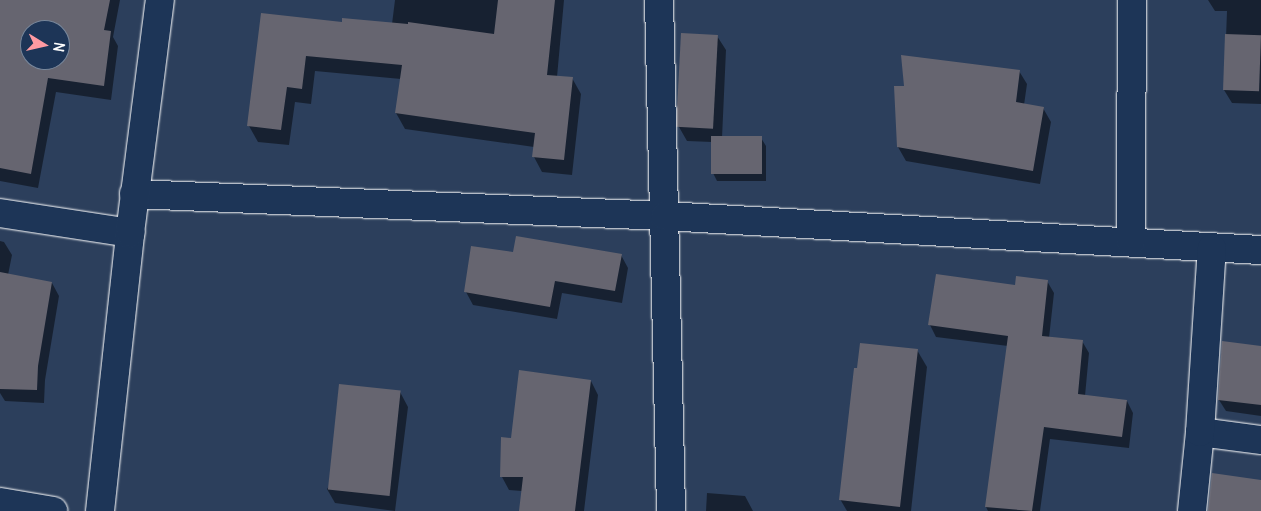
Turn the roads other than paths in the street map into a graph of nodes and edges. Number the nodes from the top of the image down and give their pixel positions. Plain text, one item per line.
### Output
1 (160, 0) edge
2 (659, 0) edge
3 (1132, 0) edge
4 (134, 194) junction
5 (0, 214) edge
6 (664, 216) junction
7 (130, 233) junction
8 (1131, 242) junction
9 (1212, 248) junction
10 (1261, 250) edge
11 (1200, 432) junction
12 (1261, 440) edge
13 (0, 502) edge
14 (53, 511) edge
15 (100, 511) edge
16 (670, 511) edge
17 (1192, 511) edge

1 - 4 street
2 - 6 street
3 - 8 street
4 - 6 street
4 - 7 street
5 - 7 street
6 - 8 street
6 - 16 street
7 - 15 street
8 - 9 street
9 - 10 street
9 - 11 street
11 - 12 street
11 - 17 street
13 - 14 street

